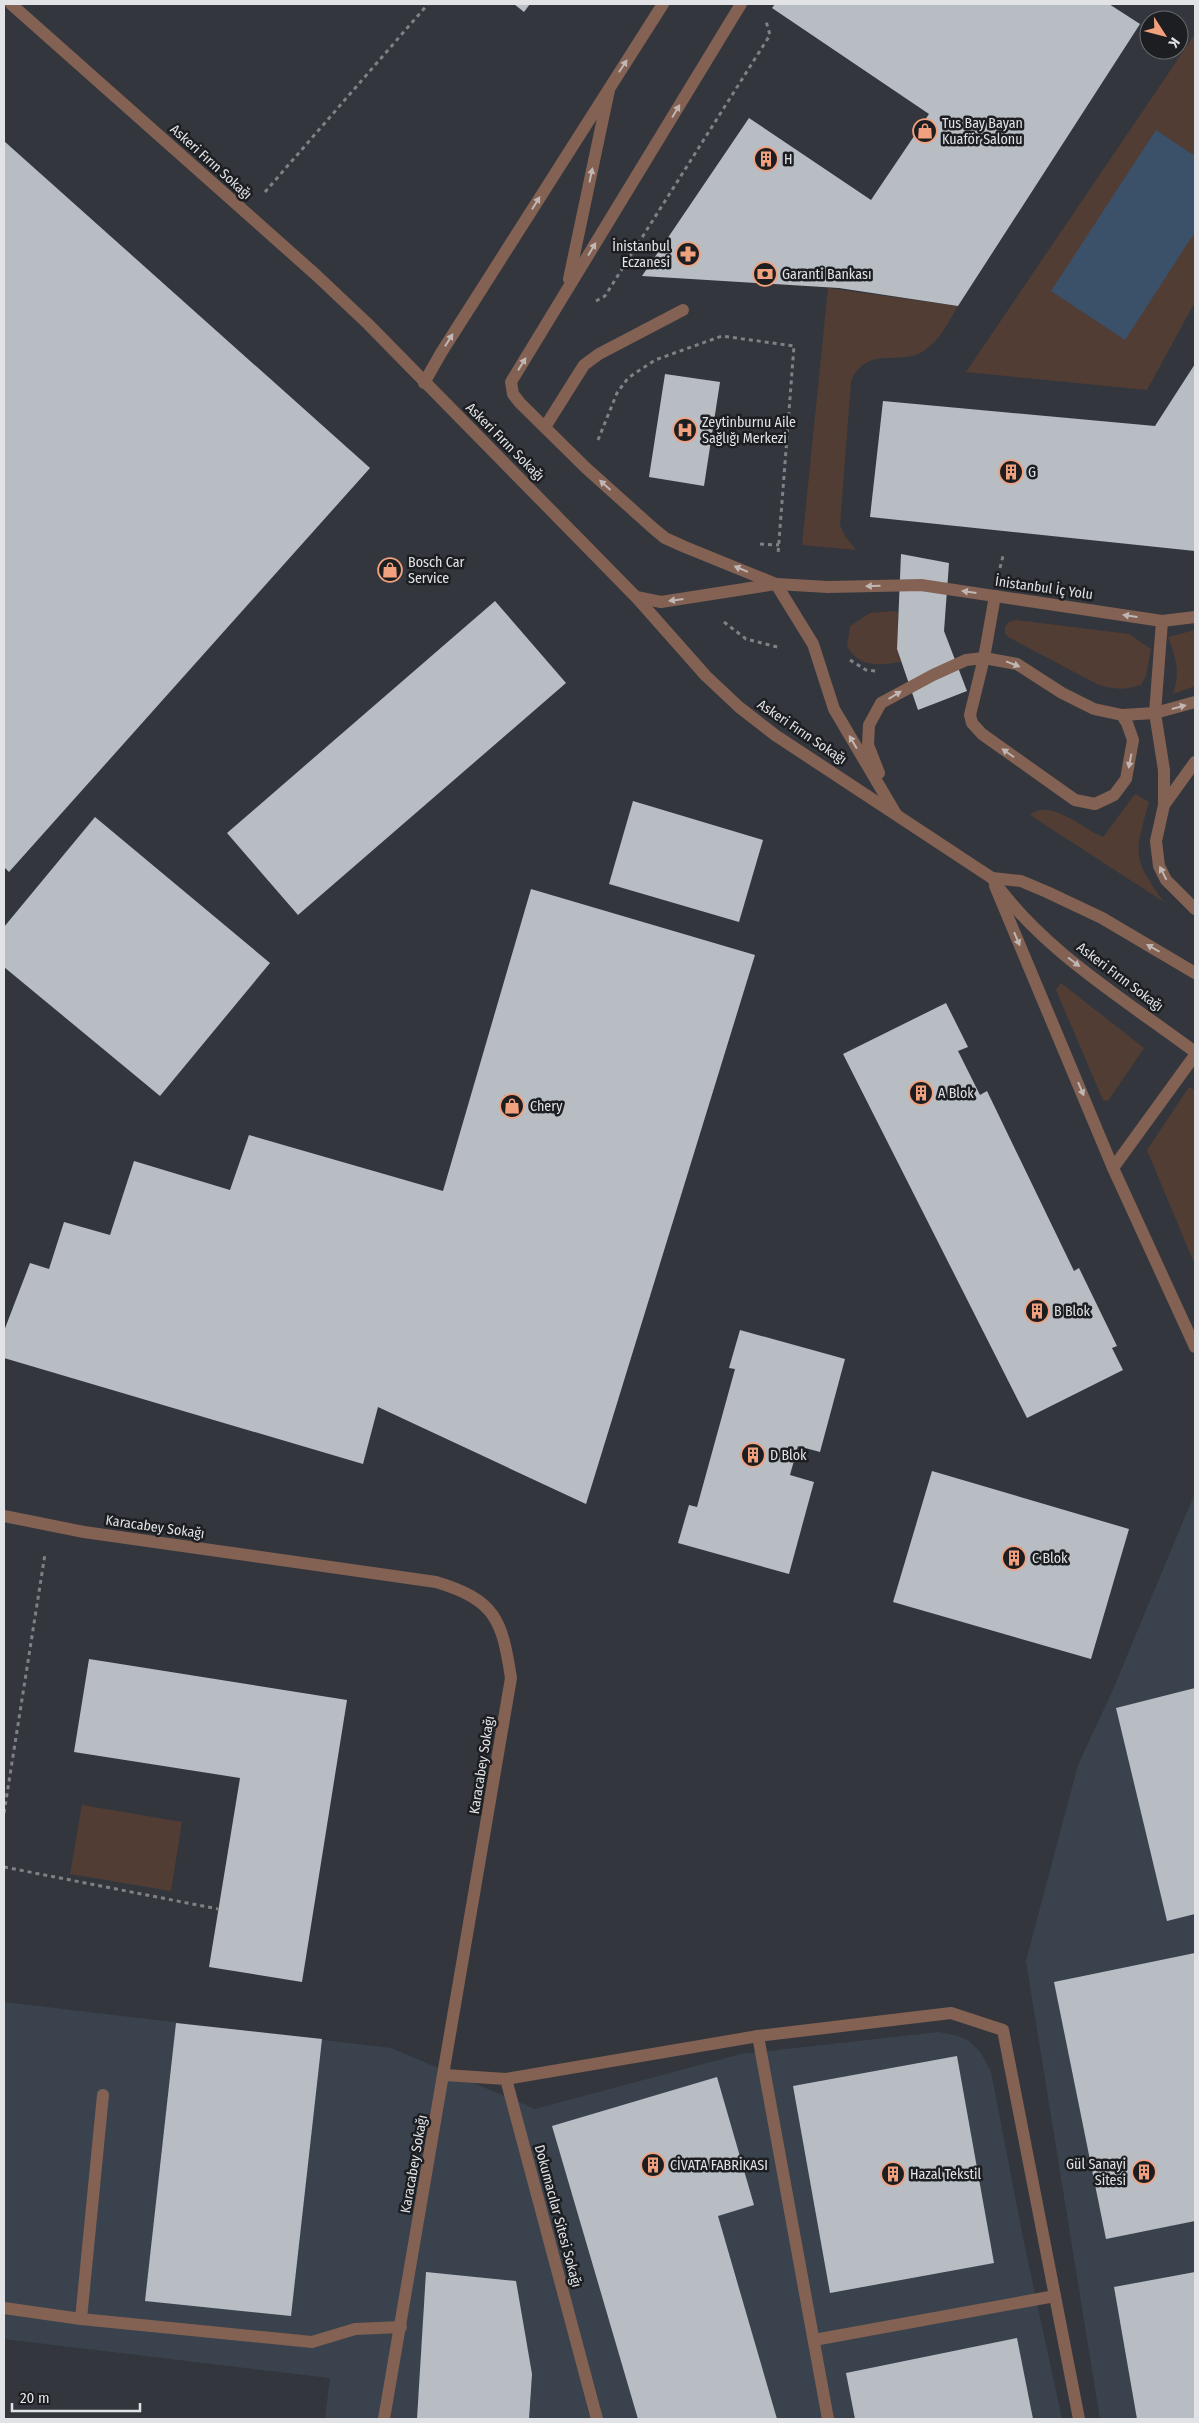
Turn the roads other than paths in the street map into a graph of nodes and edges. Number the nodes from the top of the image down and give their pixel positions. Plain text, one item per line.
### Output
1 (11, 4) edge
2 (664, 4) edge
3 (741, 4) edge
4 (609, 89) junction
5 (566, 291) junction
6 (683, 310) dead end
7 (424, 383) junction
8 (545, 427) junction
9 (776, 584) junction
10 (995, 596) junction
11 (636, 597) junction
12 (1195, 617) edge
13 (1162, 620) junction
14 (984, 658) junction
15 (1195, 702) edge
16 (1155, 713) junction
17 (1122, 715) junction
18 (1195, 762) edge
19 (1164, 805) junction
20 (896, 814) junction
21 (992, 878) junction
22 (1195, 909) edge
23 (1195, 973) edge
24 (1195, 1054) edge
25 (1113, 1168) junction
26 (1195, 1347) edge
27 (4, 1516) edge
28 (758, 2036) junction
29 (445, 2075) junction
30 (506, 2080) junction
31 (103, 2095) dead end
32 (1055, 2296) junction
33 (4, 2308) edge
34 (81, 2320) junction
35 (401, 2327) junction
36 (814, 2340) junction
37 (384, 2419) edge
38 (597, 2419) edge
39 (828, 2419) edge
40 (1079, 2419) edge

1 - 7 street, Askeri Fırın Sokağı
4 -> 2 street
5 -> 3 street
5 -> 4 street
7 -> 4 street
8 -> 5 street
6 - 8 street
7 - 11 street, Askeri Fırın Sokağı
9 -> 8 street
10 -> 9 street, İnistanbul İç Yolu
9 -> 11 street
20 -> 9 street
13 -> 10 street, İnistanbul İç Yolu
10 - 14 street
11 - 20 street, Askeri Fırın Sokağı
12 - 13 street, İnistanbul İç Yolu
13 - 16 street
14 -> 17 street
17 -> 14 street
20 -> 14 street
16 -> 15 street
16 - 17 street
16 - 19 street
18 - 19 street
22 -> 19 street
20 - 21 street, Askeri Fırın Sokağı
23 -> 21 street, Askeri Fırın Sokağı
21 -> 24 street, Askeri Fırın Sokağı
21 -> 25 street
24 - 25 street
25 - 26 street
27 - 29 street, Karacabey Sokağı
28 - 30 street
28 - 32 street
28 - 36 street
29 - 30 street
29 - 35 street, Karacabey Sokağı
30 - 38 street, Dokumacılar Sitesi Sokağı
31 - 34 street
32 - 36 street
32 - 40 street
33 - 34 street
34 - 35 street
35 - 37 street, Karacabey Sokağı
36 - 39 street

